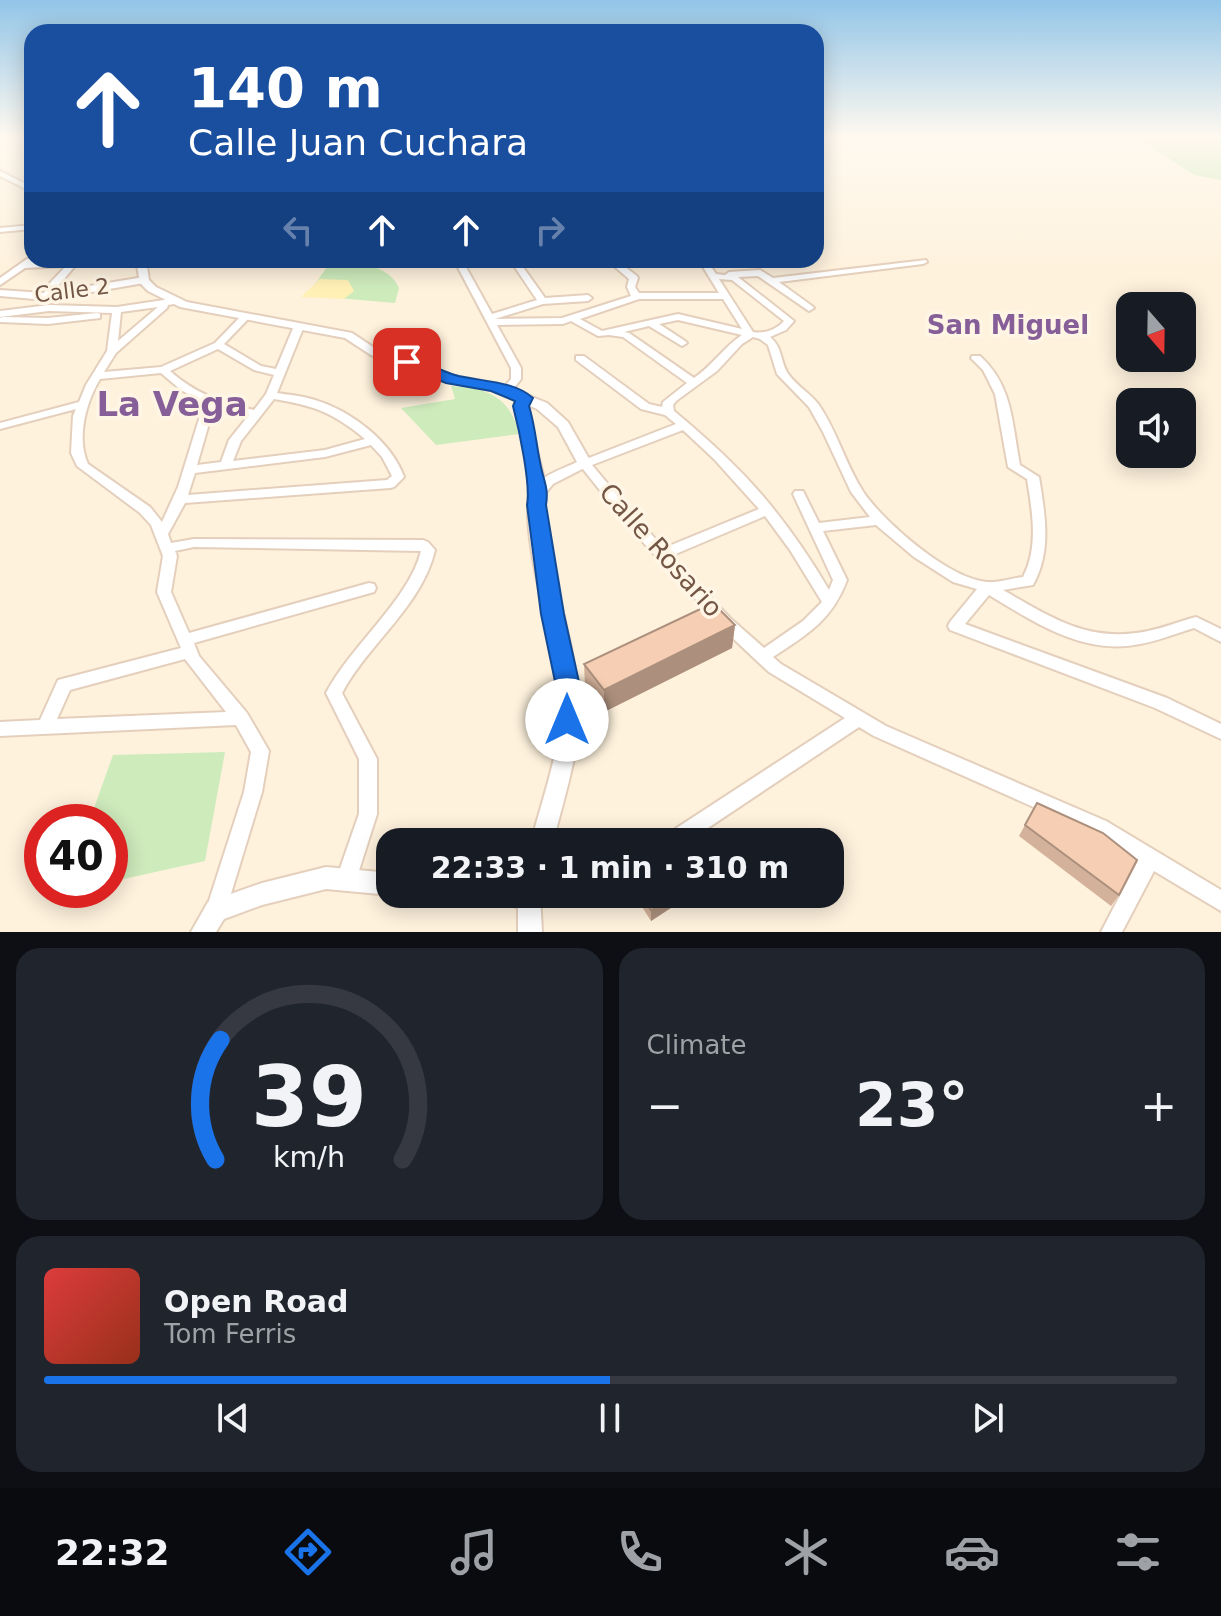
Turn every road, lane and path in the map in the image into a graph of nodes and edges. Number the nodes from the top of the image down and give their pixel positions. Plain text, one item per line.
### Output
1 (24, 228) edge
2 (0, 230) edge
3 (923, 262) dead end
4 (24, 266) edge
5 (69, 268) edge
6 (142, 268) edge
7 (462, 268) edge
8 (519, 268) edge
9 (621, 268) edge
10 (706, 268) edge
11 (729, 275) junction
12 (713, 276) junction
13 (144, 280) junction
14 (769, 281) junction
15 (0, 282) edge
16 (0, 293) edge
17 (46, 294) junction
18 (727, 296) junction
19 (636, 297) junction
20 (588, 298) dead end
21 (542, 301) junction
22 (170, 304) junction
23 (49, 308) junction
24 (809, 308) dead end
25 (116, 312) junction
26 (6, 317) edge
27 (245, 317) junction
28 (572, 318) junction
29 (490, 320) junction
30 (649, 322) junction
31 (299, 326) junction
32 (0, 329) edge
33 (610, 333) junction
34 (757, 336) junction
35 (682, 343) dead end
36 (218, 345) junction
37 (112, 351) junction
38 (580, 358) dead end
39 (976, 358) dead end
40 (163, 370) junction
41 (280, 373) junction
42 (97, 376) junction
43 (693, 382) junction
44 (506, 391) junction
45 (271, 395) junction
46 (524, 398) junction
47 (84, 404) junction
48 (209, 404) junction
49 (669, 412) junction
50 (254, 413) junction
51 (684, 425) junction
52 (0, 426) edge
53 (371, 441) junction
54 (585, 464) junction
55 (225, 467) junction
56 (189, 470) junction
57 (540, 487) junction
58 (799, 494) dead end
59 (182, 499) junction
60 (768, 510) junction
61 (879, 520) junction
62 (815, 528) junction
63 (164, 541) junction
64 (663, 554) junction
65 (987, 587) junction
66 (369, 588) dead end
67 (830, 603) junction
68 (1221, 636) edge
69 (188, 646) junction
70 (762, 657) junction
71 (241, 718) junction
72 (857, 719) junction
73 (45, 728) junction
74 (0, 729) edge
75 (1221, 732) edge
76 (545, 828) edge
77 (693, 828) edge
78 (1151, 857) junction
79 (346, 880) junction
80 (376, 883) edge
81 (1221, 901) edge
82 (529, 908) edge
83 (216, 910) junction
84 (203, 932) edge
85 (530, 932) edge
86 (1111, 932) edge

1 - 2 street
3 - 14 street
4 - 15 street
5 - 17 street
6 - 13 street
7 - 29 street
8 - 21 street
9 - 19 street
10 - 12 street
11 - 12 street
11 - 14 street
11 - 34 street
12 - 18 street
13 - 17 street, Calle 2
13 - 22 street, Calle Rosario
14 - 24 street
16 - 17 street, Calle 2
17 - 23 street
18 - 19 street
18 - 34 street
19 - 28 street
20 - 21 street
21 - 29 street
22 - 25 street
22 - 27 street, Calle Rosario
22 - 37 street
23 - 25 street
23 - 26 street
25 - 26 street
25 - 37 street
26 - 32 street
27 - 31 street, Calle Rosario
27 - 36 street
28 - 29 street
28 - 33 street
29 - 44 street
30 - 33 street
30 - 34 street
30 - 35 street
31 - 41 street
31 - 44 street, Calle Rosario
33 - 43 street
34 - 43 street
34 - 61 street
36 - 40 street
36 - 41 street
37 - 42 street
38 - 49 street
39 - 65 street
40 - 42 street
40 - 48 street
41 - 45 street
42 - 47 street
43 - 49 street
44 - 46 street, Calle Rosario
45 - 50 street
45 - 53 street
46 - 54 street, Calle Rosario
46 - 57 street
47 - 52 street
47 - 63 street
48 - 50 street
48 - 56 street
49 - 51 street
50 - 55 street
51 - 54 street
51 - 60 street
53 - 55 street
53 - 59 street
54 - 57 street
54 - 64 street, Calle Rosario
55 - 56 street
56 - 59 street
57 - 76 street
58 - 62 street
59 - 63 street
60 - 64 street
60 - 67 street
61 - 62 street
61 - 65 street
62 - 67 street
63 - 69 street
63 - 79 street
64 - 70 street, Calle Rosario
65 - 68 street
65 - 75 street
66 - 69 street
67 - 70 street
69 - 71 street
69 - 73 street
70 - 72 street, Calle Rosario
71 - 73 street
71 - 83 street
72 - 77 street
72 - 78 street, Calle Rosario
73 - 74 street
78 - 81 street, Calle Rosario
78 - 86 street
79 - 80 street
79 - 83 street
82 - 85 street
83 - 84 street

